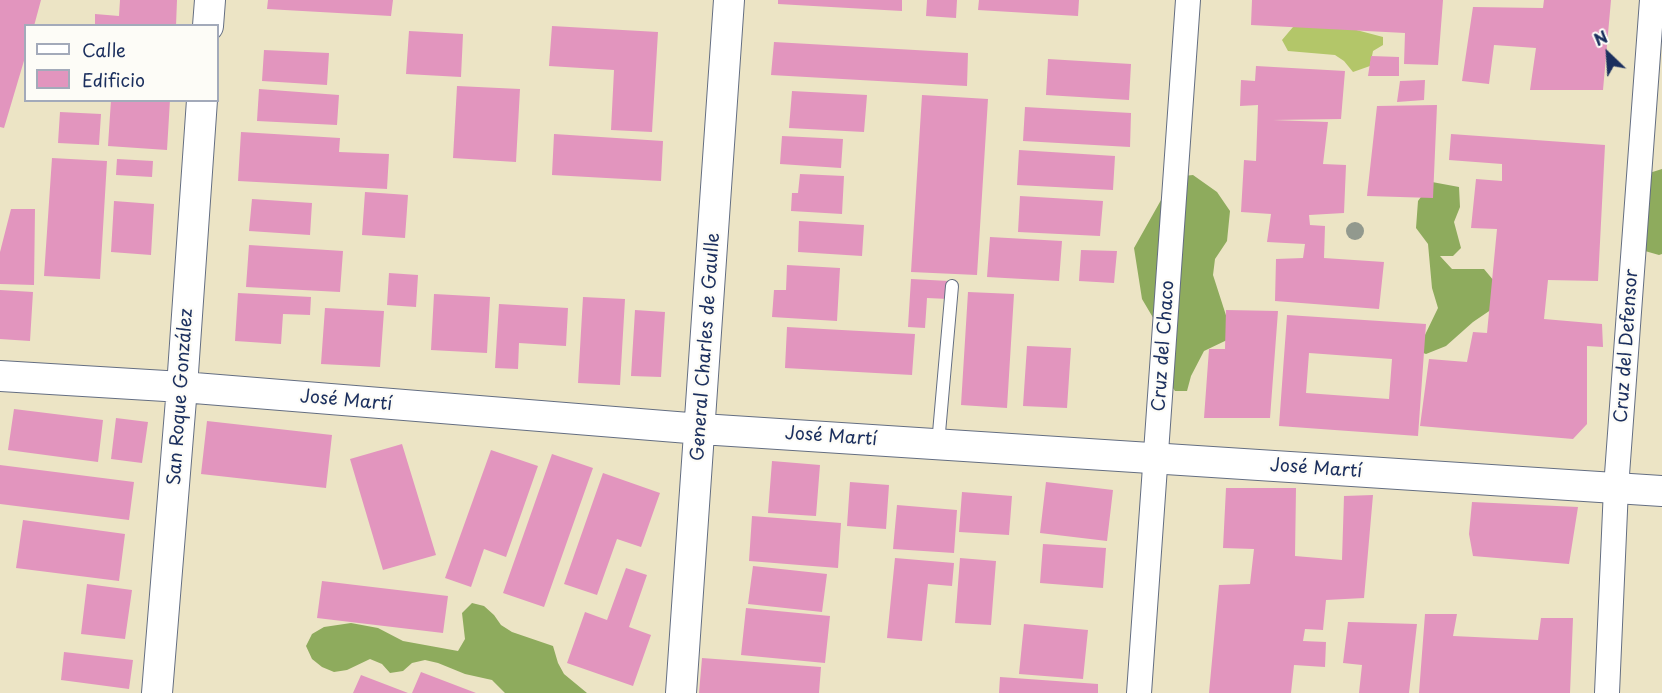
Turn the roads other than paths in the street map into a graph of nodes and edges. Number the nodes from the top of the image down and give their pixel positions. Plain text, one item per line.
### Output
1 (210, 0) edge
2 (729, 0) edge
3 (1188, 0) edge
4 (1652, 0) edge
5 (208, 24) edge
6 (202, 102) edge
7 (952, 286) dead end
8 (0, 376) edge
9 (182, 387) junction
10 (701, 429) junction
11 (938, 444) junction
12 (1156, 458) junction
13 (1616, 488) junction
14 (1662, 491) edge
15 (157, 693) edge
16 (681, 693) edge
17 (1139, 693) edge
18 (1607, 693) edge

1 - 5 street
2 - 10 street, General Charles de Gaulle
3 - 12 street, Cruz del Chaco
4 - 13 street, Cruz del Defensor
6 - 9 street, San Roque González
7 - 11 lane
8 - 9 street, José Martí
9 - 10 street, José Martí
9 - 15 street, San Roque González
10 - 11 street, José Martí
10 - 16 street, General Charles de Gaulle
11 - 12 street, José Martí
12 - 13 street, José Martí
12 - 17 street, Cruz del Chaco
13 - 14 street, José Martí
13 - 18 street, Cruz del Defensor

